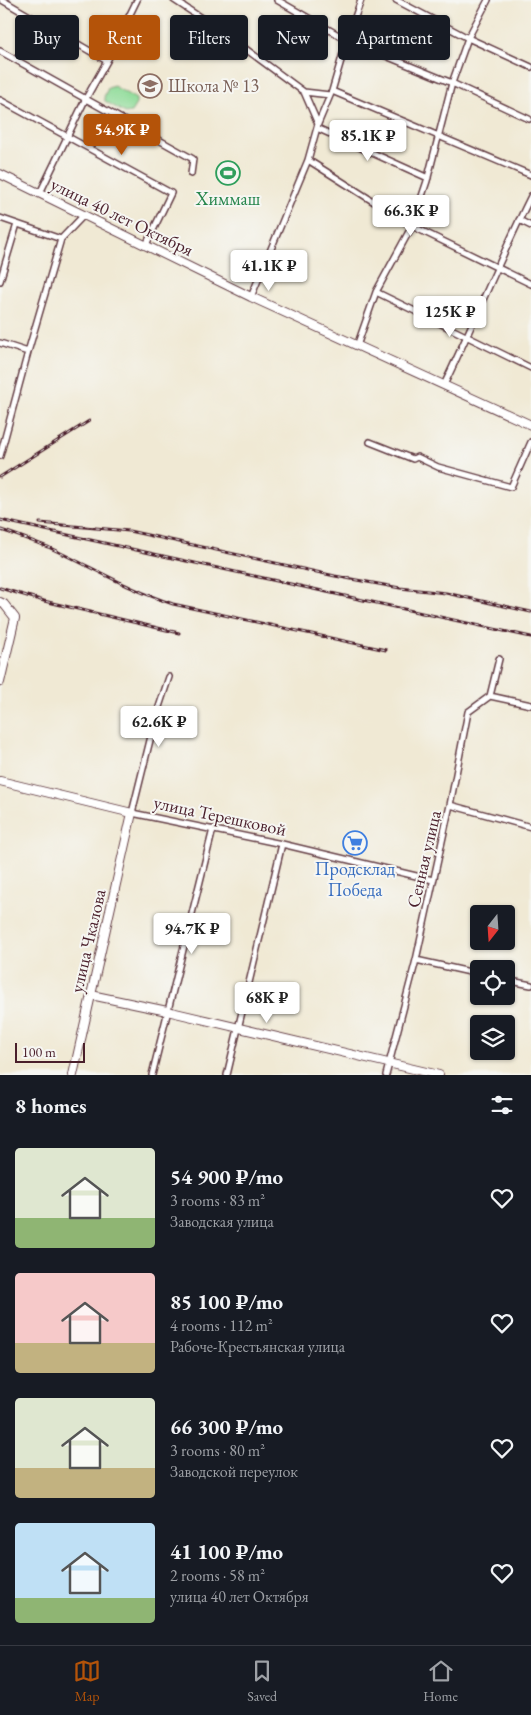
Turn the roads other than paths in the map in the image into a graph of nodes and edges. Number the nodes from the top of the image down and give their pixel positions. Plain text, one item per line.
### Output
1 (2, 0) edge
2 (128, 0) edge
3 (174, 0) edge
4 (277, 0) edge
5 (361, 0) edge
6 (396, 0) edge
7 (488, 0) edge
8 (135, 2) edge
9 (356, 15) edge
10 (338, 35) edge
11 (468, 38) junction
12 (0, 51) edge
13 (341, 60) edge
14 (396, 60) edge
15 (107, 61) junction
16 (531, 67) edge
17 (452, 83) junction
18 (304, 92) junction
19 (331, 93) junction
20 (0, 100) edge
21 (85, 100) junction
22 (529, 119) dead end
23 (317, 126) junction
24 (67, 137) junction
25 (438, 137) junction
26 (308, 160) junction
27 (0, 174) edge
28 (191, 174) dead end
29 (531, 176) edge
30 (428, 178) junction
31 (40, 193) junction
32 (531, 196) edge
33 (84, 215) junction
34 (0, 218) edge
35 (519, 220) junction
36 (17, 224) junction
37 (412, 226) junction
38 (531, 226) edge
39 (61, 239) junction
40 (146, 245) junction
41 (496, 267) junction
42 (0, 281) edge
43 (531, 284) edge
44 (376, 292) junction
45 (251, 297) junction
46 (467, 336) junction
47 (0, 343) edge
48 (357, 346) junction
49 (28, 352) junction
50 (531, 368) edge
51 (444, 385) junction
52 (531, 425) edge
53 (370, 442) dead end
54 (531, 442) edge
55 (0, 456) edge
56 (0, 602) edge
57 (498, 659) dead end
58 (169, 677) dead end
59 (0, 682) edge
60 (490, 696) junction
61 (531, 705) edge
62 (0, 781) edge
63 (450, 805) junction
64 (132, 813) junction
65 (531, 827) edge
66 (213, 830) junction
67 (282, 844) junction
68 (433, 880) junction
69 (416, 960) junction
70 (470, 972) edge
71 (515, 982) edge
72 (531, 985) edge
73 (91, 995) junction
74 (167, 1011) junction
75 (238, 1029) junction
76 (388, 1063) junction
77 (73, 1075) edge
78 (152, 1075) edge
79 (228, 1075) edge
80 (386, 1075) edge
81 (439, 1075) edge

1 - 15 street
2 - 8 street
3 - 18 street
4 - 10 street
5 - 9 street
6 - 11 street
7 - 11 street
8 - 15 street
11 - 16 street
11 - 17 street
12 - 21 street
13 - 19 street
14 - 17 street
15 - 21 street
17 - 22 street
17 - 25 street
18 - 19 street
18 - 23 street
19 - 23 street
19 - 25 street
20 - 24 street
21 - 24 street
21 - 28 street
23 - 26 street
23 - 30 street
24 - 31 street
24 - 40 street
25 - 29 street
25 - 30 street
26 - 37 street
26 - 45 street
27 - 31 street, улица 40 лет Октября
30 - 37 street
31 - 33 street, улица 40 лет Октября
32 - 35 street
33 - 39 street
33 - 40 street, улица 40 лет Октября
34 - 36 street
35 - 38 street
35 - 41 street
36 - 39 street
36 - 42 street
37 - 41 street
37 - 44 street
39 - 49 street
40 - 45 street, улица 40 лет Октября
41 - 43 street
41 - 46 street
44 - 46 street
44 - 48 street
45 - 48 street, улица 40 лет Октября
46 - 50 street
46 - 51 street
47 - 49 street
48 - 51 street, улица 40 лет Октября
49 - 55 street
51 - 52 street, улица 40 лет Октября
53 - 54 street
56 - 59 street
57 - 60 street
58 - 64 street
60 - 61 street
60 - 63 street, Сенная улица
62 - 64 street, улица Терешковой
63 - 65 street
63 - 68 street, Сенная улица
64 - 66 street, улица Терешковой
64 - 73 street, улица Чкалова
66 - 67 street, улица Терешковой
66 - 74 street
67 - 68 street, улица Терешковой
67 - 75 street
68 - 69 street, Сенная улица
69 - 70 street
69 - 76 street, Сенная улица
71 - 72 street
73 - 74 street
73 - 77 street, улица Чкалова
74 - 75 street
74 - 78 street
75 - 76 street
75 - 79 street
76 - 80 street, Сенная улица
76 - 81 street

